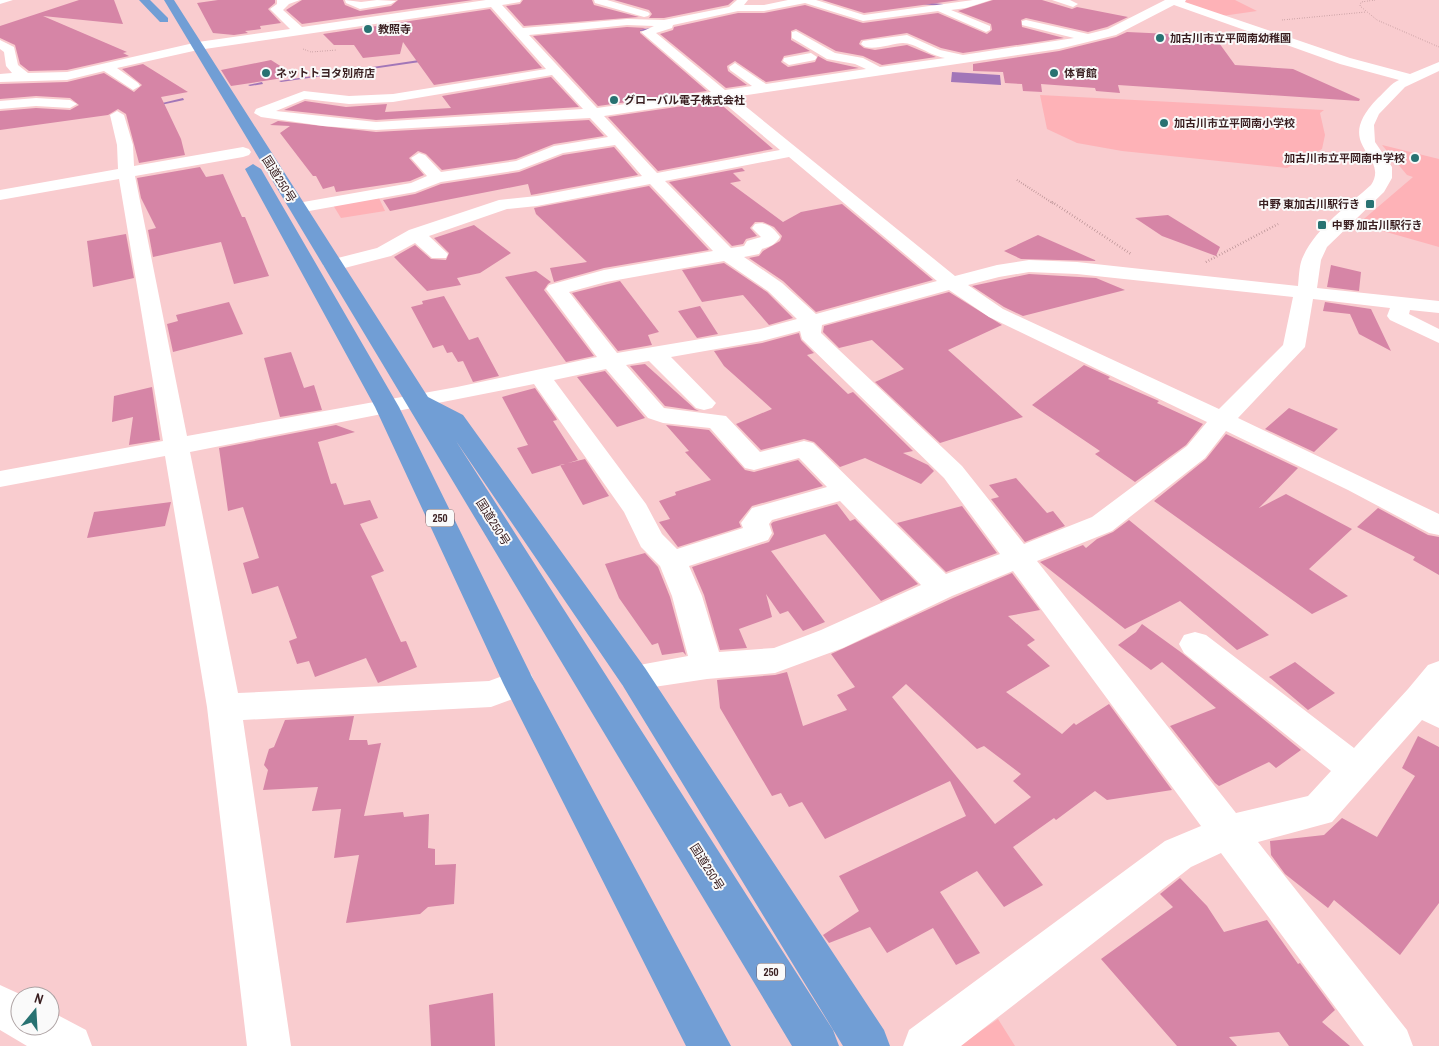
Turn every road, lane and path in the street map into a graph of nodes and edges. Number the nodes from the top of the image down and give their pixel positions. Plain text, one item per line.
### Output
1 (8, 0) edge
2 (144, 0) edge
3 (296, 0) edge
4 (395, 0) edge
5 (516, 0) edge
6 (986, 0) edge
7 (1175, 0) edge
8 (1375, 0) edge
9 (0, 1) edge
10 (350, 1) edge
11 (600, 1) edge
12 (1052, 1) edge
13 (492, 2) edge
14 (715, 2) dead end
15 (936, 3) edge
16 (825, 4) edge
17 (856, 4) dead end
18 (1073, 4) dead end
19 (738, 5) edge
20 (771, 6) junction
21 (161, 7) edge
22 (1366, 12) junction
23 (790, 14) dead end
24 (887, 14) junction
25 (579, 15) dead end
26 (704, 16) junction
27 (1282, 20) dead end
28 (668, 22) junction
29 (907, 22) dead end
30 (616, 23) junction
31 (725, 23) dead end
32 (983, 25) dead end
33 (299, 31) junction
34 (519, 32) junction
35 (1089, 38) junction
36 (994, 42) dead end
37 (0, 44) edge
38 (1059, 45) junction
39 (191, 48) junction
40 (1439, 48) edge
41 (809, 49) junction
42 (1024, 51) junction
43 (882, 53) dead end
44 (976, 58) junction
45 (789, 61) dead end
46 (1439, 66) edge
47 (106, 67) junction
48 (6, 69) edge
49 (742, 70) dead end
50 (555, 71) junction
51 (880, 71) junction
52 (23, 75) junction
53 (844, 76) junction
54 (0, 78) edge
55 (1412, 79) junction
56 (133, 86) dead end
57 (763, 88) junction
58 (722, 94) junction
59 (475, 104) dead end
60 (0, 105) edge
61 (62, 105) dead end
62 (0, 109) edge
63 (21, 109) junction
64 (594, 113) junction
65 (251, 114) junction
66 (117, 115) dead end
67 (480, 121) junction
68 (618, 140) junction
69 (243, 152) junction
70 (792, 152) junction
71 (419, 158) dead end
72 (126, 172) junction
73 (437, 178) junction
74 (654, 179) junction
75 (1017, 180) dead end
76 (0, 195) edge
77 (298, 208) junction
78 (1278, 224) dead end
79 (761, 228) dead end
80 (415, 234) junction
81 (439, 254) dead end
82 (726, 254) junction
83 (333, 266) junction
84 (1176, 278) junction
85 (951, 283) junction
86 (1307, 291) junction
87 (1403, 303) junction
88 (1439, 307) edge
89 (812, 322) junction
90 (1439, 337) edge
91 (654, 354) junction
92 (611, 361) junction
93 (540, 375) junction
94 (704, 403) dead end
95 (402, 404) junction
96 (1222, 420) junction
97 (175, 448) junction
98 (0, 479) edge
99 (845, 491) junction
100 (1439, 526) edge
101 (1020, 557) junction
102 (672, 561) junction
103 (942, 588) junction
104 (1195, 644) dead end
105 (707, 666) junction
106 (634, 677) junction
107 (519, 683) junction
108 (1433, 695) edge
109 (224, 707) junction
110 (1356, 770) junction
111 (1229, 832) junction
112 (52, 1036) edge
113 (70, 1046) edge
114 (269, 1046) edge
115 (709, 1046) edge
116 (817, 1046) edge
117 (868, 1046) edge
118 (925, 1046) edge
119 (1390, 1046) edge

1 - 9 street
2 - 21 highway, 250
3 - 33 street
4 - 10 street
5 - 13 street
6 - 15 street
7 - 35 street
7 - 55 street
8 - 22 path
11 - 28 street
12 - 18 street
13 - 33 street
13 - 34 street
14 - 19 street
15 - 24 street
15 - 32 street
16 - 17 street
16 - 20 street
16 - 24 street
19 - 20 street
19 - 26 street
20 - 23 street
21 - 39 highway, 国道250号 / 250
22 - 27 path
22 - 40 path
24 - 29 street
25 - 30 street
26 - 28 street
26 - 31 street
28 - 30 street
28 - 58 street
30 - 34 street
33 - 39 street
34 - 50 street
35 - 38 street
35 - 38 street
36 - 42 street
37 - 48 street
38 - 42 street
39 - 47 street
39 - 65 highway, 国道250号 / 250
39 - 69 highway, 国道250号 / 250
41 - 45 street
41 - 51 street
41 - 53 street
42 - 44 street
43 - 44 street
44 - 51 street
46 - 55 street
47 - 52 street
47 - 56 street
48 - 52 street
49 - 57 street
50 - 64 street
50 - 65 street
51 - 53 street
52 - 54 street
53 - 57 street
55 - 86 street
57 - 58 street
58 - 64 street
58 - 70 street
59 - 67 street
60 - 63 street
61 - 63 street
62 - 63 street
64 - 67 street
64 - 68 street
65 - 67 street
65 - 77 highway, 国道250号 / 250
66 - 72 street
68 - 73 street
68 - 74 street
69 - 72 street
69 - 95 highway, 国道250号 / 250
70 - 74 street
70 - 85 street
71 - 73 street
72 - 76 street
72 - 97 street
73 - 77 street
74 - 80 street
74 - 82 street
75 - 84 path
77 - 83 highway, 国道250号 / 250
78 - 84 path
79 - 82 street
80 - 81 street
80 - 83 street
82 - 89 street
82 - 92 street
83 - 95 highway, 国道250号 / 250
84 - 85 street
84 - 86 street
85 - 89 street
85 - 96 street
86 - 87 street
86 - 96 street
87 - 88 street
87 - 90 street
89 - 91 street
89 - 101 street
91 - 92 street
91 - 94 street
92 - 93 street
92 - 99 street
93 - 95 street
93 - 102 street
95 - 97 street
95 - 106 highway, 250
95 - 107 highway, 国道250号 / 250
95 - 116 highway, 国道250号 / 250
96 - 100 street
96 - 101 street
97 - 98 street
97 - 109 street
99 - 102 street
99 - 103 street
101 - 103 street
101 - 111 street
102 - 105 street
103 - 105 street
104 - 110 street
105 - 106 street
106 - 117 highway, 250
107 - 109 street
107 - 115 highway, 国道250号 / 250
108 - 110 street
109 - 114 street
110 - 111 street
111 - 118 street
111 - 119 street
112 - 113 street

